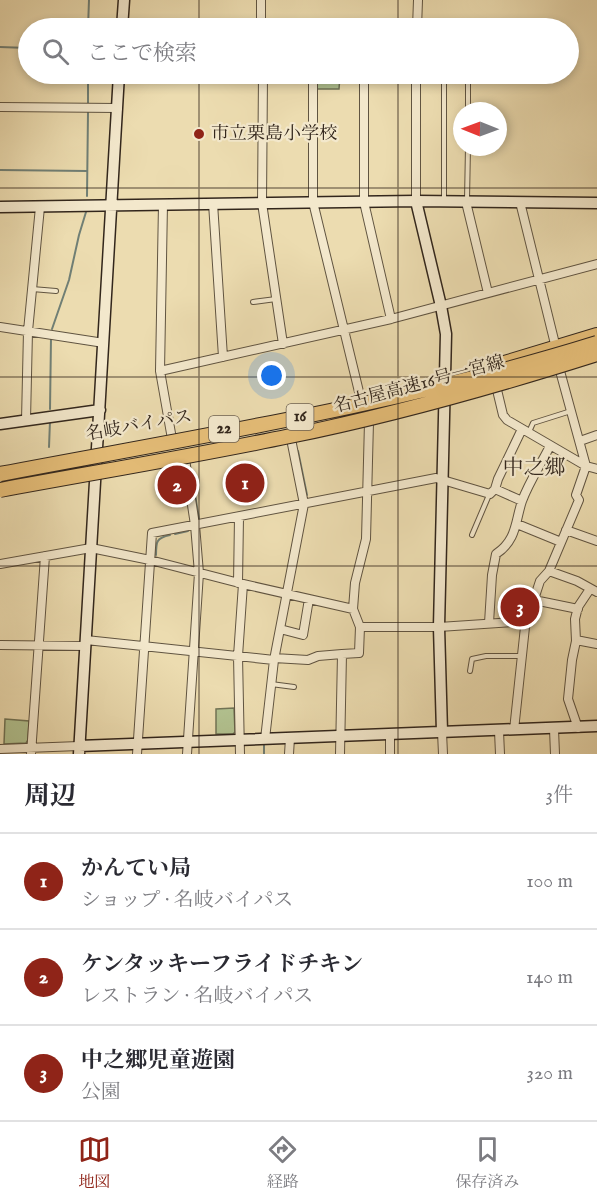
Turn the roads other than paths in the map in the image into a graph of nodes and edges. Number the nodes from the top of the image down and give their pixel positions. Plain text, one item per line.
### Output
1 (123, 0) edge
2 (261, 0) edge
3 (418, 0) edge
4 (122, 18) edge
5 (261, 18) edge
6 (417, 18) edge
7 (118, 84) edge
8 (262, 84) edge
9 (313, 84) edge
10 (364, 84) edge
11 (416, 84) edge
12 (444, 84) edge
13 (468, 84) edge
14 (468, 102) edge
15 (0, 107) edge
16 (117, 108) junction
17 (468, 156) edge
18 (416, 201) junction
19 (313, 202) junction
20 (364, 202) junction
21 (444, 202) junction
22 (467, 202) junction
23 (520, 202) junction
24 (213, 203) junction
25 (262, 203) junction
26 (597, 203) edge
27 (163, 204) junction
28 (112, 206) junction
29 (0, 207) edge
30 (40, 207) junction
31 (597, 264) edge
32 (538, 280) junction
33 (32, 289) junction
34 (56, 291) dead end
35 (488, 293) junction
36 (276, 299) junction
37 (253, 302) dead end
38 (441, 306) junction
39 (391, 319) junction
40 (0, 327) edge
41 (28, 331) junction
42 (344, 331) junction
43 (597, 336) edge
44 (104, 343) junction
45 (597, 343) edge
46 (283, 344) junction
47 (556, 348) junction
48 (597, 354) edge
49 (223, 357) junction
50 (597, 360) edge
51 (160, 371) junction
52 (560, 371) junction
53 (446, 381) junction
54 (490, 392) junction
55 (361, 400) junction
56 (444, 404) junction
57 (100, 410) junction
58 (572, 411) junction
59 (26, 420) junction
60 (369, 422) junction
61 (0, 424) edge
62 (525, 431) junction
63 (597, 435) edge
64 (172, 439) junction
65 (291, 439) junction
66 (580, 441) junction
67 (258, 442) junction
68 (550, 446) junction
69 (98, 452) junction
70 (185, 459) junction
71 (586, 466) junction
72 (0, 469) edge
73 (597, 469) edge
74 (0, 474) edge
75 (96, 474) junction
76 (443, 480) junction
77 (0, 484) edge
78 (0, 490) edge
79 (367, 492) junction
80 (492, 492) junction
81 (522, 501) junction
82 (304, 504) junction
83 (239, 517) junction
84 (517, 524) junction
85 (195, 525) junction
86 (566, 530) junction
87 (472, 535) dead end
88 (597, 541) edge
89 (561, 542) junction
90 (91, 548) junction
91 (45, 556) junction
92 (150, 560) junction
93 (0, 564) edge
94 (549, 571) junction
95 (199, 573) junction
96 (241, 583) junction
97 (594, 591) edge
98 (287, 594) junction
99 (309, 599) junction
100 (534, 600) junction
101 (353, 609) junction
102 (578, 609) junction
103 (527, 621) junction
104 (489, 623) junction
105 (360, 627) junction
106 (439, 627) junction
107 (280, 629) junction
108 (576, 640) junction
109 (86, 643) junction
110 (597, 644) edge
111 (0, 645) edge
112 (39, 646) junction
113 (146, 646) junction
114 (194, 651) junction
115 (342, 654) junction
116 (238, 656) junction
117 (522, 656) junction
118 (274, 659) junction
119 (470, 671) dead end
120 (271, 684) junction
121 (294, 687) dead end
122 (597, 726) edge
123 (578, 728) junction
124 (554, 729) junction
125 (499, 730) junction
126 (514, 730) junction
127 (442, 732) junction
128 (390, 734) junction
129 (340, 736) junction
130 (290, 738) junction
131 (265, 739) junction
132 (241, 740) junction
133 (188, 742) junction
134 (0, 748) edge
135 (138, 749) edge
136 (79, 750) edge
137 (31, 751) edge
138 (187, 754) edge
139 (240, 754) edge
140 (289, 754) edge
141 (340, 754) edge
142 (390, 754) edge
143 (443, 754) edge
144 (500, 754) edge
145 (555, 754) edge

1 - 4 street
2 - 5 street
3 - 6 street
7 - 16 street
8 - 25 street
9 - 19 street
10 - 20 street
11 - 18 street
12 - 21 lane
13 - 14 lane
15 - 16 street
16 - 28 street
17 - 22 lane
18 - 20 street
18 - 21 street
18 - 38 street
19 - 20 street
19 - 25 street
19 - 42 street
20 - 39 street
21 - 22 street
22 - 23 street
22 - 35 street
23 - 26 street
23 - 32 street
24 - 25 street
24 - 27 street
24 - 49 street
25 - 36 street
27 - 28 street
27 - 51 street
28 - 30 street
28 - 44 street
29 - 30 street
30 - 33 street
31 - 32 street
32 - 35 street
32 - 47 street
33 - 34 lane
33 - 41 street
35 - 38 street
36 - 37 lane
36 - 46 street
38 - 39 street
38 - 53 street
39 - 42 street
40 - 41 street
41 - 44 street
41 - 59 street
42 - 46 street
42 - 55 street
43 - 47 highway, 名岐バイパス / 22
44 - 57 street
45 - 74 highway, 名古屋高速16号一宮線 / 16, bridge
46 - 49 street
47 - 53 highway, 名岐バイパス / 22
48 - 67 highway, 名古屋高速16号一宮線 / 16, bridge
49 - 51 street
50 - 52 highway, 22
51 - 64 street
52 - 54 highway, 22
52 - 58 street
53 - 54 highway
53 - 55 highway, 名岐バイパス / 22
53 - 56 street
54 - 56 highway, 22
54 - 62 street
55 - 56 highway
55 - 64 highway, 名岐バイパス / 22
56 - 60 highway, 22
56 - 76 street
57 - 59 street
57 - 69 street
58 - 62 lane
58 - 66 street
59 - 61 street
60 - 65 highway, 22
60 - 79 street
62 - 68 street
62 - 80 street
63 - 66 street
64 - 69 highway, 名岐バイパス / 22
65 - 70 highway, 22
65 - 82 street
66 - 71 street
67 - 77 highway, bridge
67 - 78 highway, 名古屋高速16号一宮線 / 16, bridge
68 - 71 street
68 - 81 street
69 - 72 highway, 名岐バイパス / 22
69 - 75 street
70 - 75 highway, 22
70 - 85 street
71 - 73 street
71 - 86 street
75 - 78 highway, 22
75 - 90 street
76 - 79 street
76 - 80 street
76 - 106 street
79 - 82 street
79 - 101 street
80 - 81 street
80 - 87 lane
81 - 84 street
82 - 83 street
82 - 98 street
83 - 85 street
83 - 96 street
84 - 89 street
84 - 104 street
85 - 92 street
85 - 95 street
86 - 88 street
86 - 89 street
89 - 94 street
90 - 91 street
90 - 92 street
90 - 109 street
91 - 93 street
91 - 112 street
92 - 95 street
92 - 113 street
94 - 97 street
94 - 100 street
95 - 96 street
95 - 114 street
96 - 98 street
96 - 116 street
97 - 102 street
98 - 99 street
98 - 107 street
99 - 101 street
99 - 107 street
100 - 102 street
100 - 103 street
101 - 105 street
102 - 108 street
103 - 104 street
103 - 117 street
104 - 106 street
105 - 106 street
105 - 115 street
106 - 127 street
107 - 118 street
108 - 110 street
108 - 123 street
109 - 112 street
109 - 113 street
109 - 136 street
111 - 112 street
112 - 137 street
113 - 114 street
113 - 135 street
114 - 116 street
114 - 133 street
115 - 118 street
115 - 129 street
116 - 118 street
116 - 132 street
117 - 119 lane
117 - 126 street
118 - 120 street
120 - 121 lane
120 - 131 street
122 - 123 street
123 - 124 street
124 - 126 street
124 - 145 street
125 - 126 street
125 - 127 street
125 - 144 street
127 - 128 street
127 - 143 street
128 - 129 street
128 - 142 street
129 - 130 street
129 - 141 street
130 - 131 street
130 - 140 street
131 - 132 street
132 - 133 street
132 - 139 street
133 - 135 street
133 - 138 street
134 - 137 street
135 - 136 street
136 - 137 street

